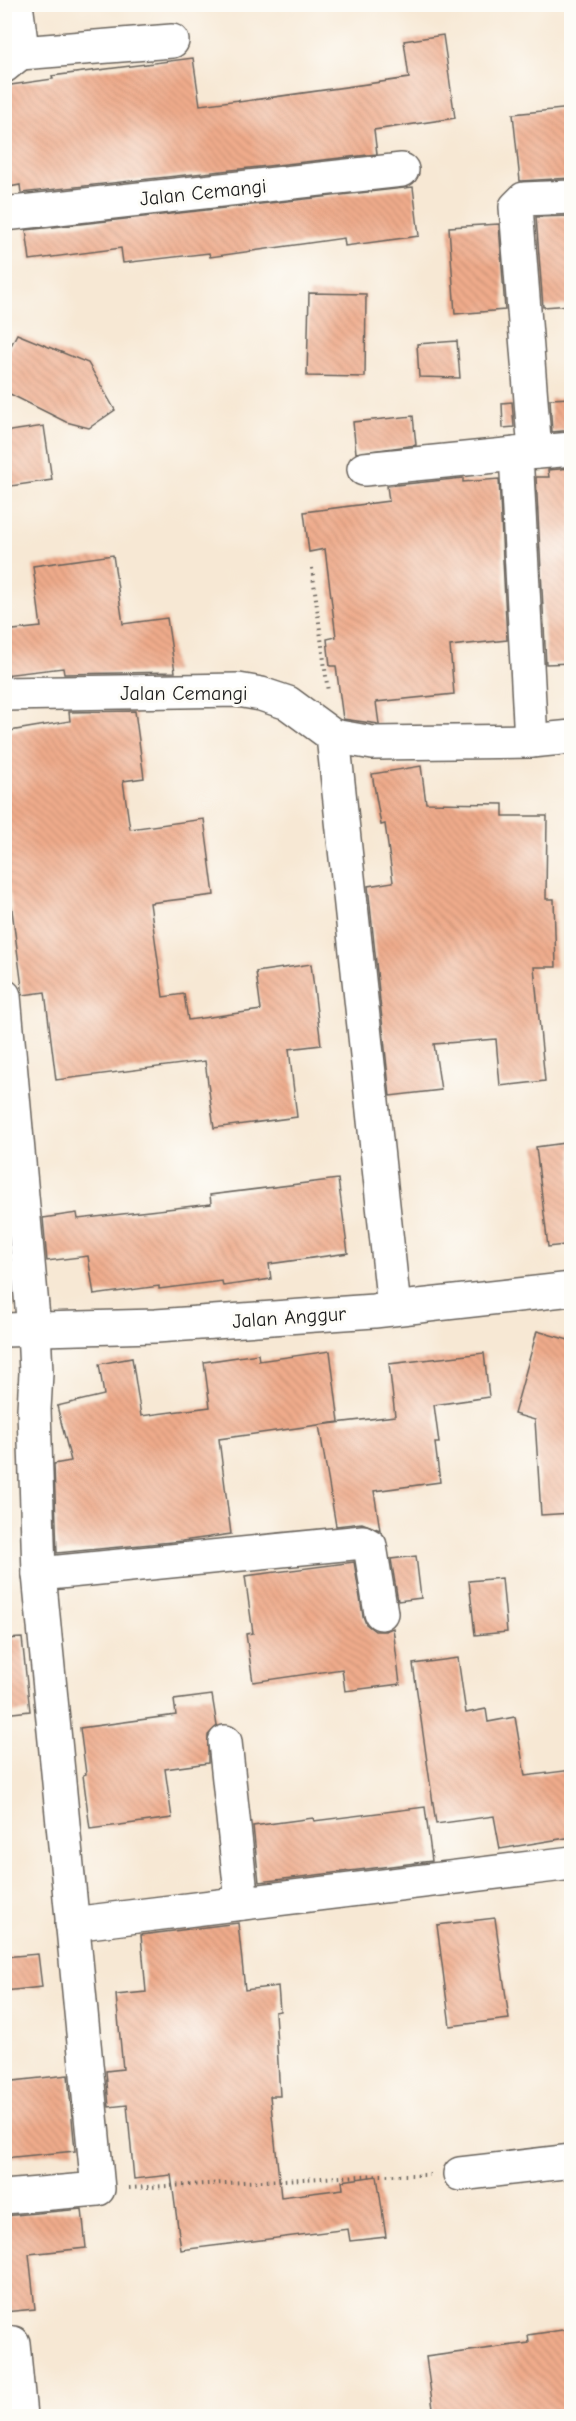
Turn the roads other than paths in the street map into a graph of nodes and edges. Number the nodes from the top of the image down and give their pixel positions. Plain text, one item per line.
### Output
1 (16, 4) edge
2 (172, 41) dead end
3 (12, 60) edge
4 (402, 170) dead end
5 (572, 197) edge
6 (4, 214) edge
7 (572, 448) edge
8 (525, 453) junction
9 (364, 469) dead end
10 (4, 694) edge
11 (333, 736) junction
12 (572, 737) edge
13 (531, 741) junction
14 (4, 996) edge
15 (572, 1289) edge
16 (394, 1308) junction
17 (19, 1329) edge
18 (39, 1574) junction
19 (381, 1614) dead end
20 (225, 1743) dead end
21 (572, 1863) edge
22 (242, 1903) junction
23 (72, 1924) junction
24 (572, 2161) edge
25 (460, 2174) road end
26 (4, 2196) edge
27 (13, 2343) dead end
28 (20, 2416) edge

1 - 3 street
2 - 3 street
4 - 6 street, Jalan Cemangi
5 - 8 street
7 - 8 street
8 - 9 street
8 - 13 street
10 - 11 street, Jalan Cemangi
11 - 13 street, Jalan Cemangi
11 - 16 street
12 - 13 street, Jalan Cemangi
14 - 17 street
15 - 16 street, Jalan Anggur
16 - 17 street, Jalan Anggur
17 - 18 street
18 - 19 street
18 - 23 street
20 - 22 street
21 - 22 street
22 - 23 street
23 - 26 street
24 - 25 street
27 - 28 street

